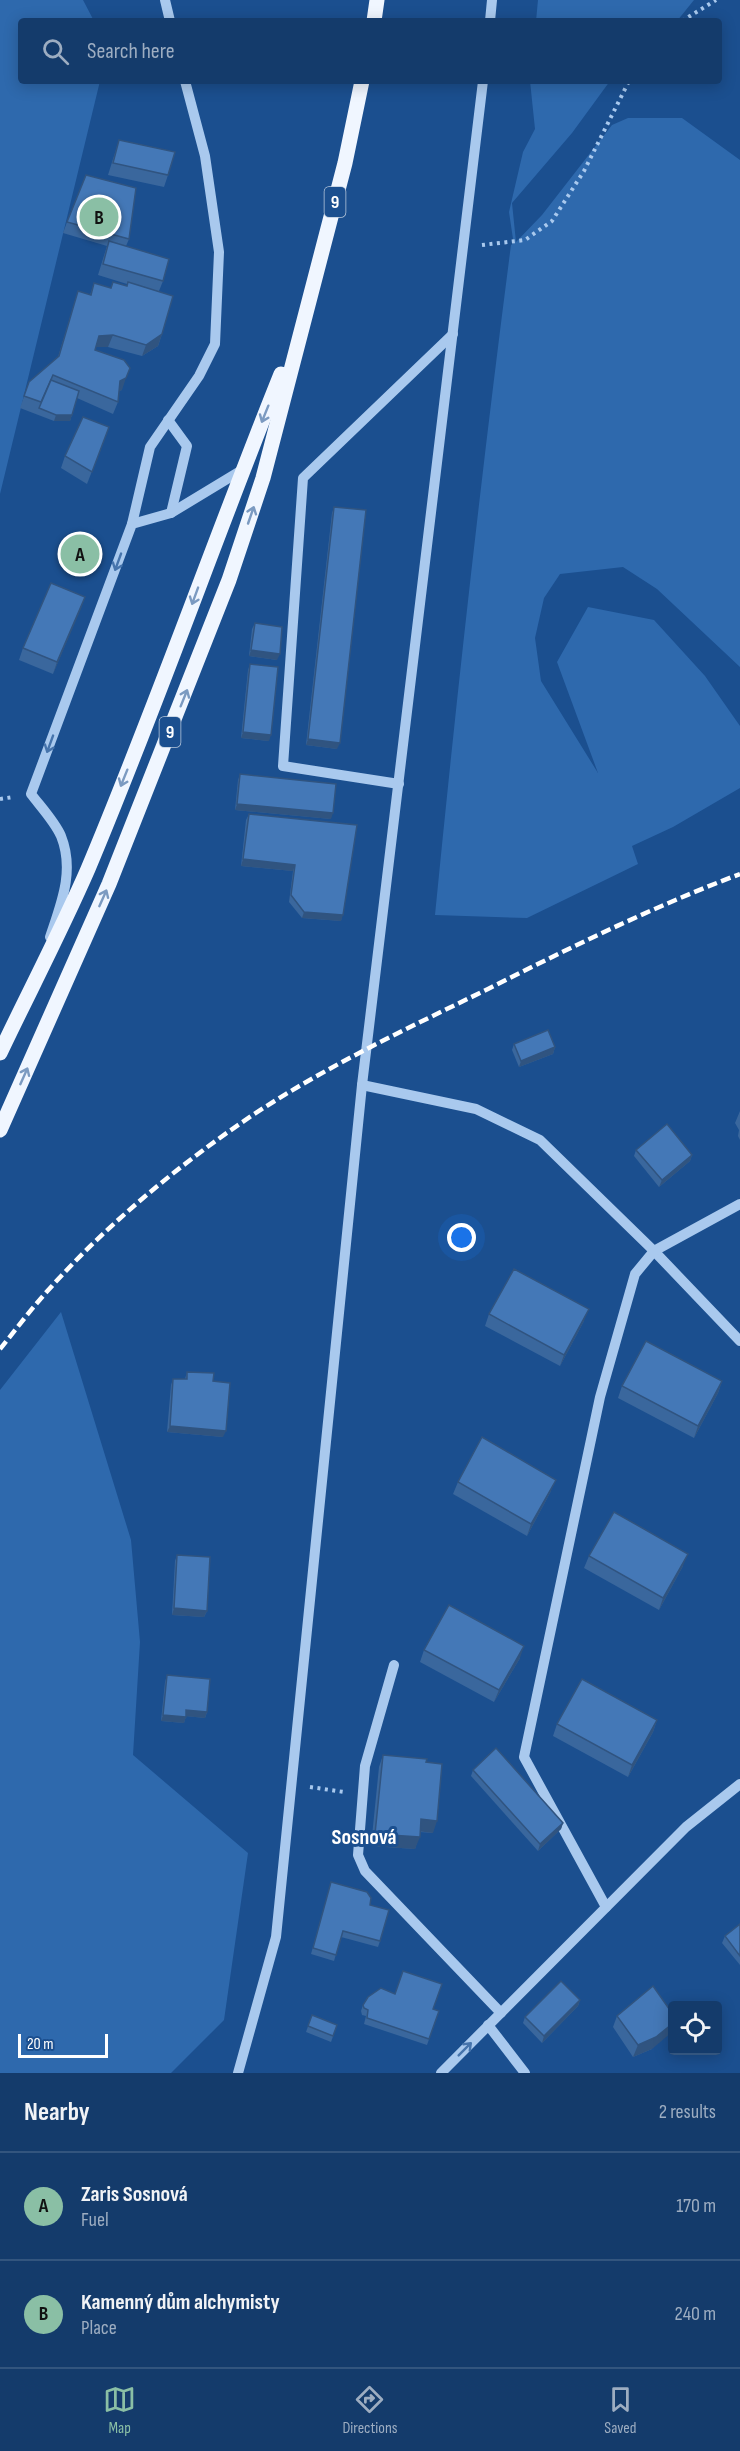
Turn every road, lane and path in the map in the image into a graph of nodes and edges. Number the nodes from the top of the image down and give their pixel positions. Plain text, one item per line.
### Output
1 (165, 0) edge
2 (377, 0) edge
3 (492, 0) edge
4 (716, 0) edge
5 (169, 18) edge
6 (374, 18) edge
7 (490, 18) edge
8 (687, 18) edge
9 (186, 84) edge
10 (361, 84) edge
11 (483, 84) edge
12 (628, 84) edge
13 (464, 247) junction
14 (303, 321) junction
15 (453, 334) junction
16 (168, 420) junction
17 (242, 470) junction
18 (171, 513) junction
19 (132, 524) junction
20 (399, 784) junction
21 (37, 976) junction
22 (0, 1053) edge
23 (362, 1085) junction
24 (0, 1130) edge
25 (740, 1204) edge
26 (654, 1251) junction
27 (740, 1341) edge
28 (394, 1665) dead end
29 (740, 1784) edge
30 (291, 1785) junction
31 (363, 1794) junction
32 (606, 1908) junction
33 (501, 2013) junction
34 (488, 2025) junction
35 (238, 2073) edge
36 (441, 2073) edge
37 (525, 2073) edge

1 - 5 street
2 - 6 main road
3 - 7 street
4 - 8 path
9 - 16 street
10 - 14 main road, 9
11 - 13 street
12 - 13 path
13 - 15 street
14 -> 17 main road, 9
24 -> 14 main road, 9
15 - 20 street
15 - 20 street
16 - 18 street
16 - 19 street
17 - 18 street
17 -> 21 main road, 9
18 - 19 street
19 -> 21 street
20 - 23 street
21 - 22 main road, 9
23 - 26 street
23 - 30 street
25 - 26 street
26 - 27 street
26 - 32 street
28 - 31 street
29 - 32 street
30 - 31 path
30 - 35 street
31 - 33 street
32 - 33 street
33 - 34 street
36 -> 34 street
34 - 37 street

